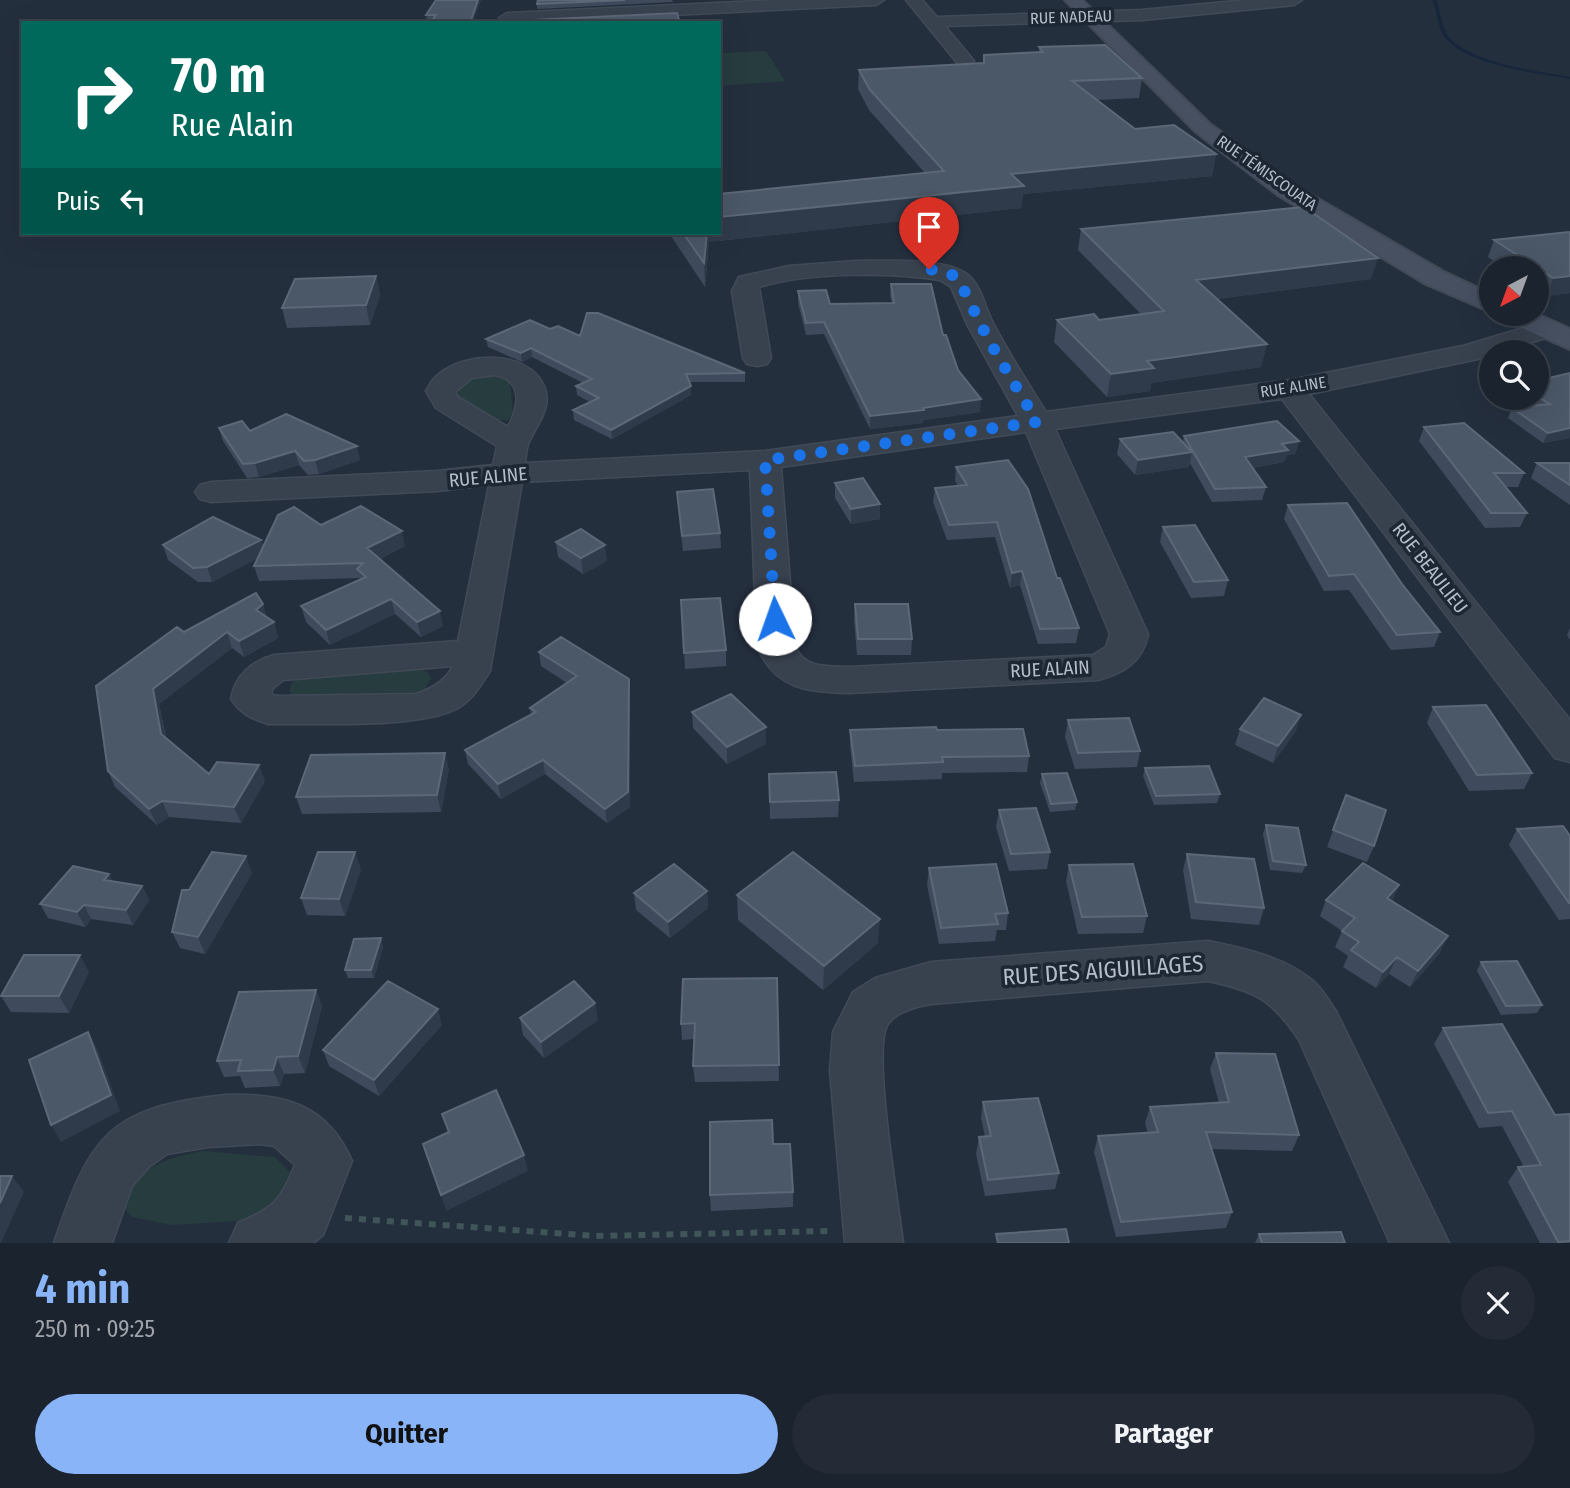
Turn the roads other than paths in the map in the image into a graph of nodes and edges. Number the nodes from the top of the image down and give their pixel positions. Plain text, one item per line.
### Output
1 (511, 0) edge
2 (876, 0) edge
3 (914, 0) edge
4 (1073, 0) edge
5 (1294, 0) edge
6 (1090, 17) junction
7 (506, 20) edge
8 (932, 22) junction
9 (965, 61) edge
10 (1479, 298) edge
11 (1539, 326) edge
12 (1558, 335) edge
13 (757, 358) dead end
14 (1290, 389) junction
15 (1037, 422) junction
16 (511, 458) junction
17 (765, 460) junction
18 (211, 492) dead end
19 (473, 652) junction
20 (1570, 748) edge
21 (873, 1236) edge
22 (83, 1243) edge
23 (258, 1243) edge
24 (1420, 1243) edge

1 - 7 street
2 - 7 street
3 - 8 street
4 - 6 main road, RUE TÉMISCOUATA
5 - 6 street, RUE NADEAU
6 - 8 street, RUE NADEAU
6 - 10 main road, RUE TÉMISCOUATA
8 - 9 street
11 - 12 main road
12 - 14 street, RUE ALINE
13 - 15 street
14 - 15 street, RUE ALINE
14 - 20 street, RUE BEAULIEU
15 - 17 street
15 - 17 street, RUE ALAIN
16 - 17 street, RUE ALINE
16 - 18 street, RUE ALINE
16 - 19 street
19 - 19 street
21 - 24 street, RUE DES AIGUILLAGES
22 - 23 street

